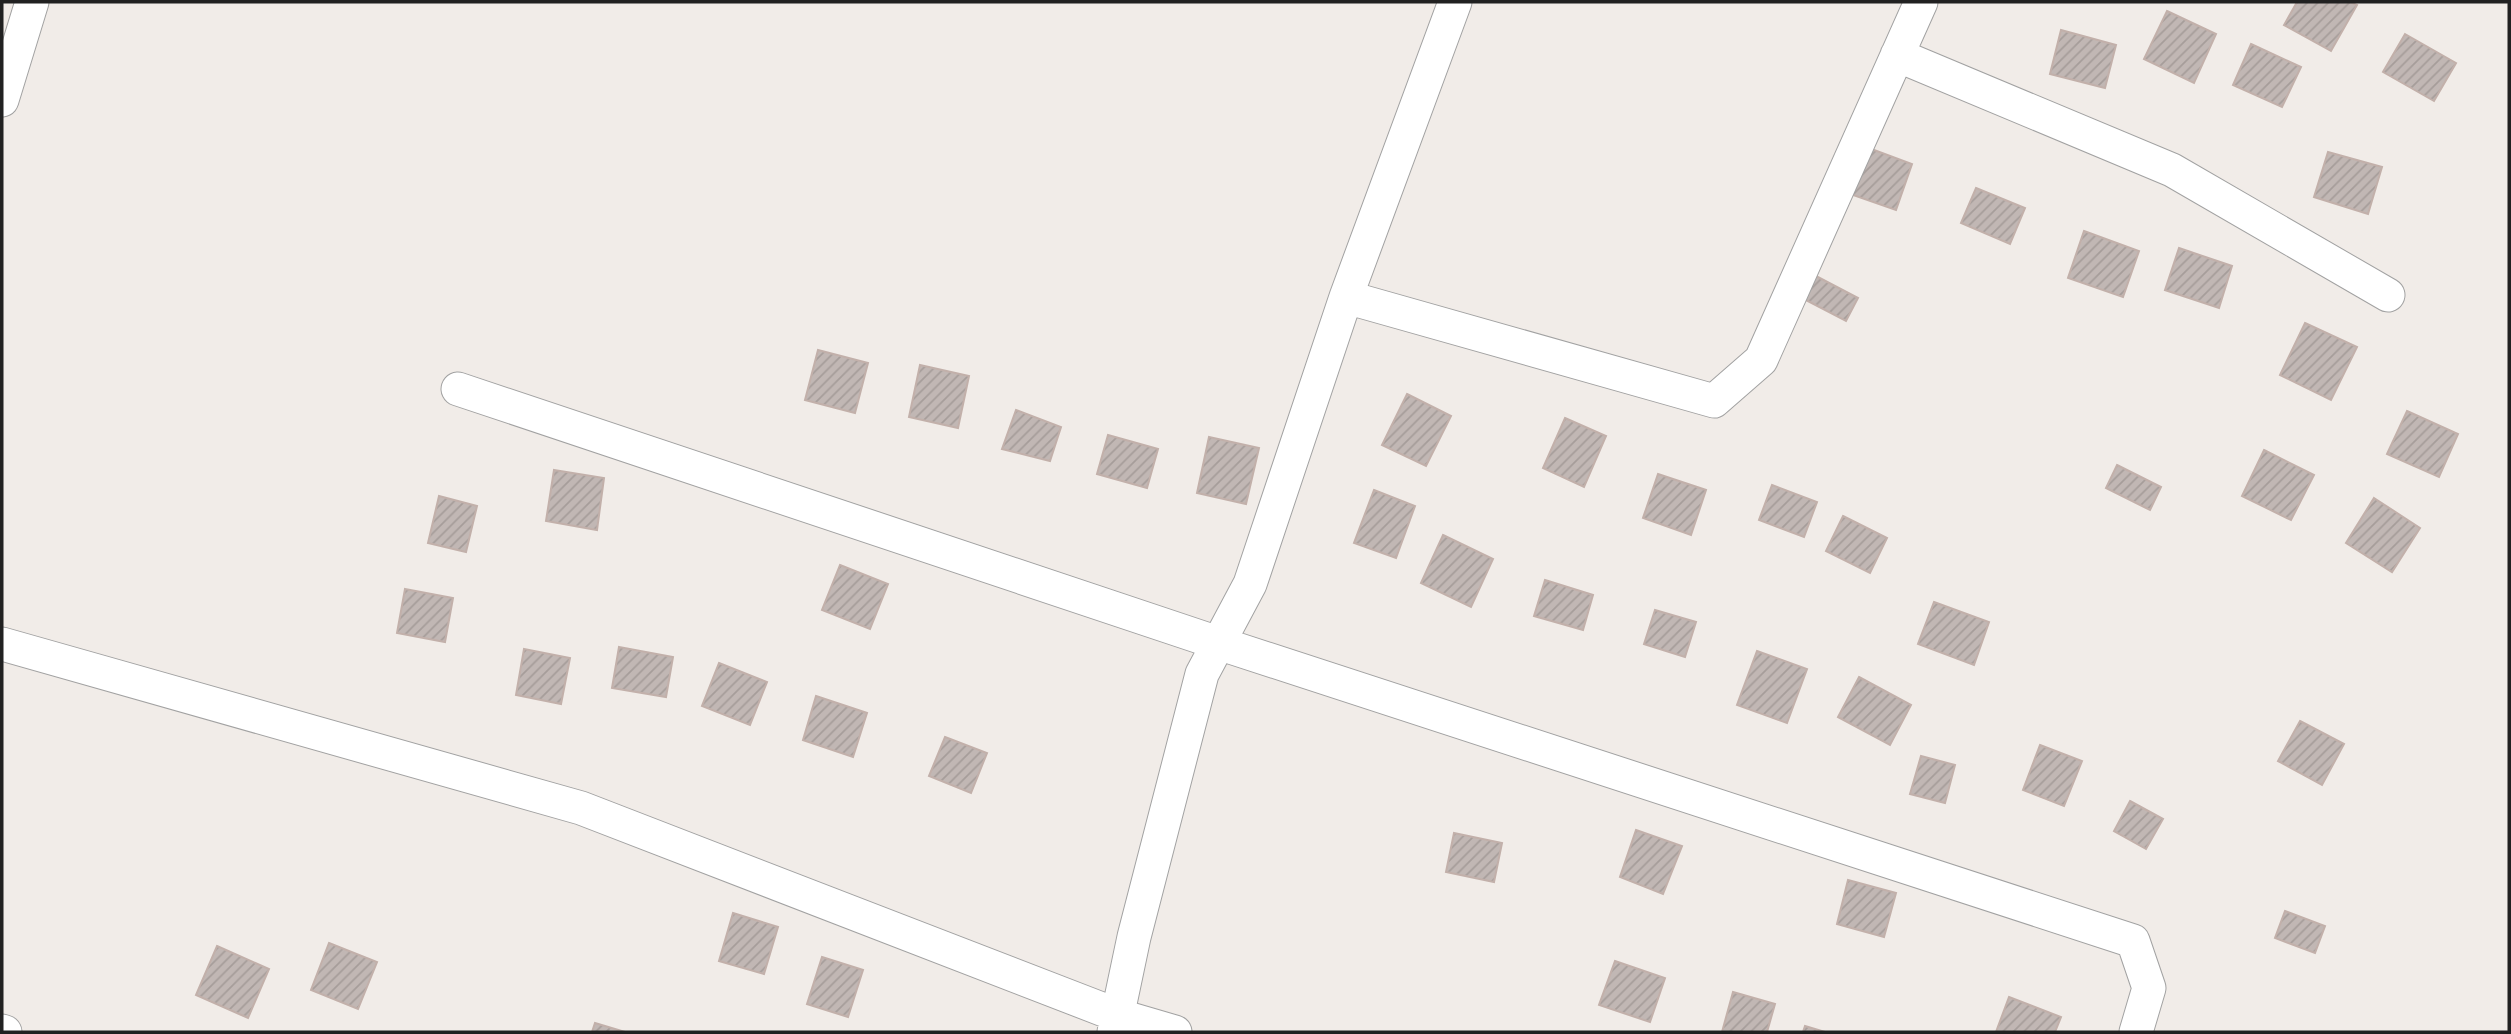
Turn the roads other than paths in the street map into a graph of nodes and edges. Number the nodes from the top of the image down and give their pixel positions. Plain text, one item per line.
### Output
1 (32, 2) edge
2 (1455, 2) edge
3 (1920, 2) edge
4 (1897, 55) junction
5 (2, 100) edge
6 (2388, 295) dead end
7 (1346, 297) junction
8 (458, 389) dead end
9 (1218, 643) junction
10 (2, 644) edge
11 (1115, 1024) edge
12 (1175, 1032) edge
13 (2137, 1032) edge

1 - 5 street
2 - 7 street
3 - 4 street
4 - 6 street
4 - 7 street
7 - 9 street
8 - 9 street
9 - 11 street
9 - 13 street
10 - 11 street
11 - 12 street

